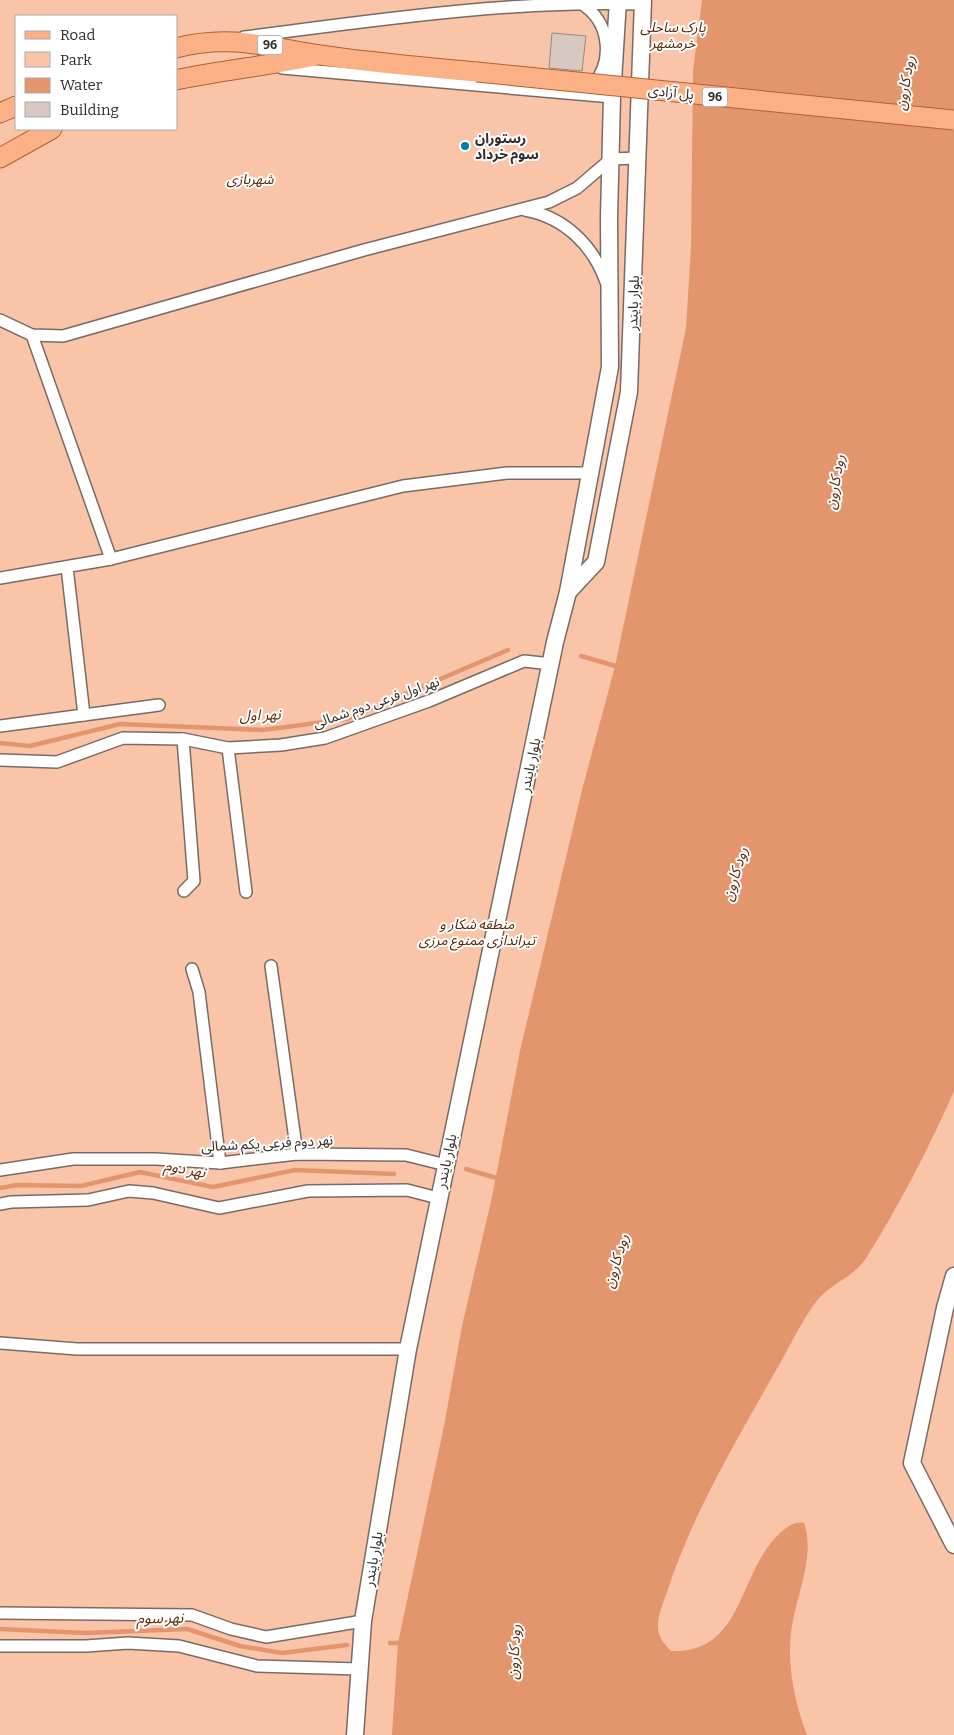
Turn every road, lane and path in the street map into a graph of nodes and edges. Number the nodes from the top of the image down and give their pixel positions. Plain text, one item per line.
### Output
1 (510, 0) edge
2 (618, 2) edge
3 (643, 2) edge
4 (580, 3) junction
5 (478, 8) junction
6 (220, 40) junction
7 (178, 48) edge
8 (320, 55) junction
9 (268, 66) junction
10 (178, 80) edge
11 (581, 95) junction
12 (612, 97) junction
13 (954, 120) edge
14 (50, 130) edge
15 (0, 158) edge
16 (638, 158) junction
17 (611, 159) junction
18 (518, 209) junction
19 (610, 297) junction
20 (0, 320) edge
21 (32, 335) junction
22 (590, 473) junction
23 (111, 559) junction
24 (67, 567) junction
25 (0, 578) edge
26 (568, 592) junction
27 (551, 664) junction
28 (160, 704) dead end
29 (84, 716) junction
30 (0, 726) edge
31 (183, 739) junction
32 (228, 748) junction
33 (0, 760) edge
34 (184, 891) dead end
35 (246, 892) dead end
36 (271, 966) dead end
37 (192, 969) dead end
38 (297, 1154) junction
39 (220, 1163) junction
40 (446, 1165) junction
41 (0, 1170) edge
42 (438, 1198) junction
43 (0, 1204) edge
44 (954, 1276) edge
45 (0, 1343) edge
46 (408, 1349) junction
47 (954, 1545) edge
48 (0, 1613) edge
49 (363, 1621) junction
50 (0, 1646) edge
51 (358, 1668) junction
52 (355, 1735) edge

1 - 5 street
2 - 3 street
2 - 4 street
2 - 12 street, بلوار بایندر
3 - 16 street, بلوار بایندر
4 - 5 street
4 - 11 street
5 - 6 street
6 - 7 main road, 96
6 - 8 main road, 96
8 - 9 main road, 96
8 - 13 main road, پل آزادی / 96, bridge
9 - 10 main road, 96
9 - 11 street
11 - 12 street
12 - 17 street, بلوار بایندر
14 - 15 main road
16 - 17 street
16 - 26 street, بلوار بایندر
17 - 18 street
17 - 19 street, بلوار بایندر
18 - 19 street
18 - 21 street
19 - 22 street, بلوار بایندر
20 - 21 street
21 - 23 street
22 - 23 street
22 - 26 street, بلوار بایندر
23 - 24 street
24 - 25 street
24 - 29 street
26 - 27 street, بلوار بایندر
27 - 32 street, نهر اول فرعی دوم شمالی
27 - 40 street, بلوار بایندر
28 - 29 street
29 - 30 street
31 - 32 street, نهر اول فرعی دوم شمالی
31 - 33 street, نهر اول فرعی دوم شمالی
31 - 34 street
32 - 35 street
36 - 38 street
37 - 39 street
38 - 39 street, نهر دوم فرعی یکم شمالی
38 - 40 street, نهر دوم فرعی یکم شمالی
39 - 41 street, نهر دوم فرعی یکم شمالی
40 - 42 street, بلوار بایندر
42 - 43 street
42 - 46 street, بلوار بایندر
44 - 47 street
45 - 46 street
46 - 49 street, بلوار بایندر
48 - 49 street
49 - 51 street, بلوار بایندر
50 - 51 street
51 - 52 street, بلوار بایندر

